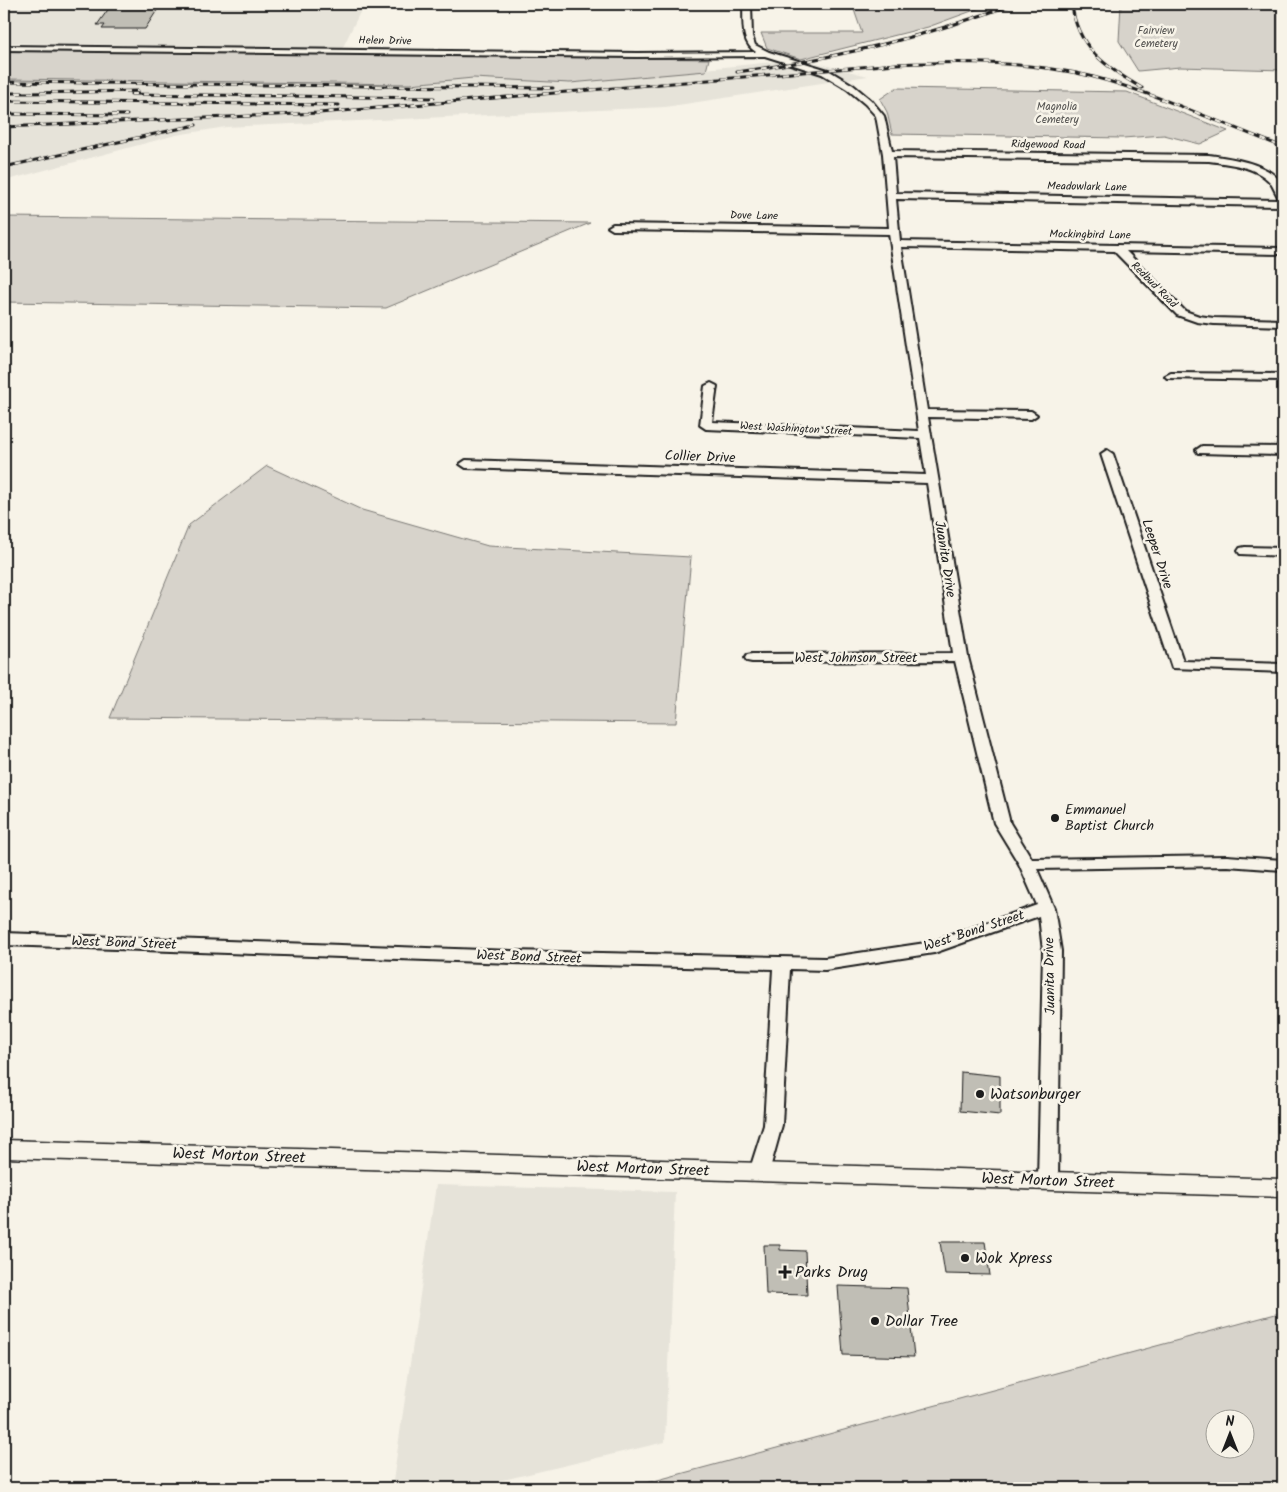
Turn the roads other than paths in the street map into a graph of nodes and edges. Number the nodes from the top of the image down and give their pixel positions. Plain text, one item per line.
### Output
1 (747, 4) edge
2 (4, 48) edge
3 (766, 54) junction
4 (888, 154) junction
5 (891, 196) junction
6 (1283, 198) edge
7 (1283, 203) edge
8 (613, 227) dead end
9 (895, 238) junction
10 (1117, 248) junction
11 (1283, 251) edge
12 (1283, 322) edge
13 (1171, 376) dead end
14 (1283, 377) edge
15 (711, 386) dead end
16 (923, 413) junction
17 (1031, 415) dead end
18 (925, 434) junction
19 (1202, 450) dead end
20 (1283, 451) edge
21 (1107, 454) dead end
22 (466, 464) dead end
23 (932, 479) junction
24 (1245, 551) dead end
25 (1283, 552) edge
26 (752, 658) dead end
27 (961, 658) junction
28 (1283, 668) edge
29 (1027, 864) junction
30 (1283, 865) edge
31 (1046, 908) junction
32 (4, 939) edge
33 (782, 963) junction
34 (4, 1149) edge
35 (759, 1172) junction
36 (1048, 1181) junction
37 (1283, 1188) edge

1 - 3 street, Juanita Drive
2 - 3 street, Helen Drive
3 - 4 street, Juanita Drive
4 - 5 street, Juanita Drive
4 - 6 street, Ridgewood Road
5 - 7 street, Meadowlark Lane
5 - 9 street, Juanita Drive
8 - 9 street, Dove Lane
9 - 10 street, Mockingbird Lane
9 - 16 street, Juanita Drive
10 - 11 street, Mockingbird Lane
10 - 12 street, Redbud Road
13 - 14 street
15 - 18 street, West Washington Street
16 - 17 street
16 - 18 street, Juanita Drive
18 - 23 street, Juanita Drive
19 - 20 street
21 - 28 street, Leeper Drive
22 - 23 street, Collier Drive
23 - 27 street, Juanita Drive
24 - 25 street
26 - 27 street, West Johnson Street
27 - 29 street, Juanita Drive
29 - 30 street
29 - 31 street, Juanita Drive
31 - 33 street, West Bond Street
31 - 36 street, Juanita Drive
32 - 33 street, West Bond Street
33 - 35 street
34 - 35 main road, West Morton Street
35 - 36 main road, West Morton Street
36 - 37 main road, West Morton Street

